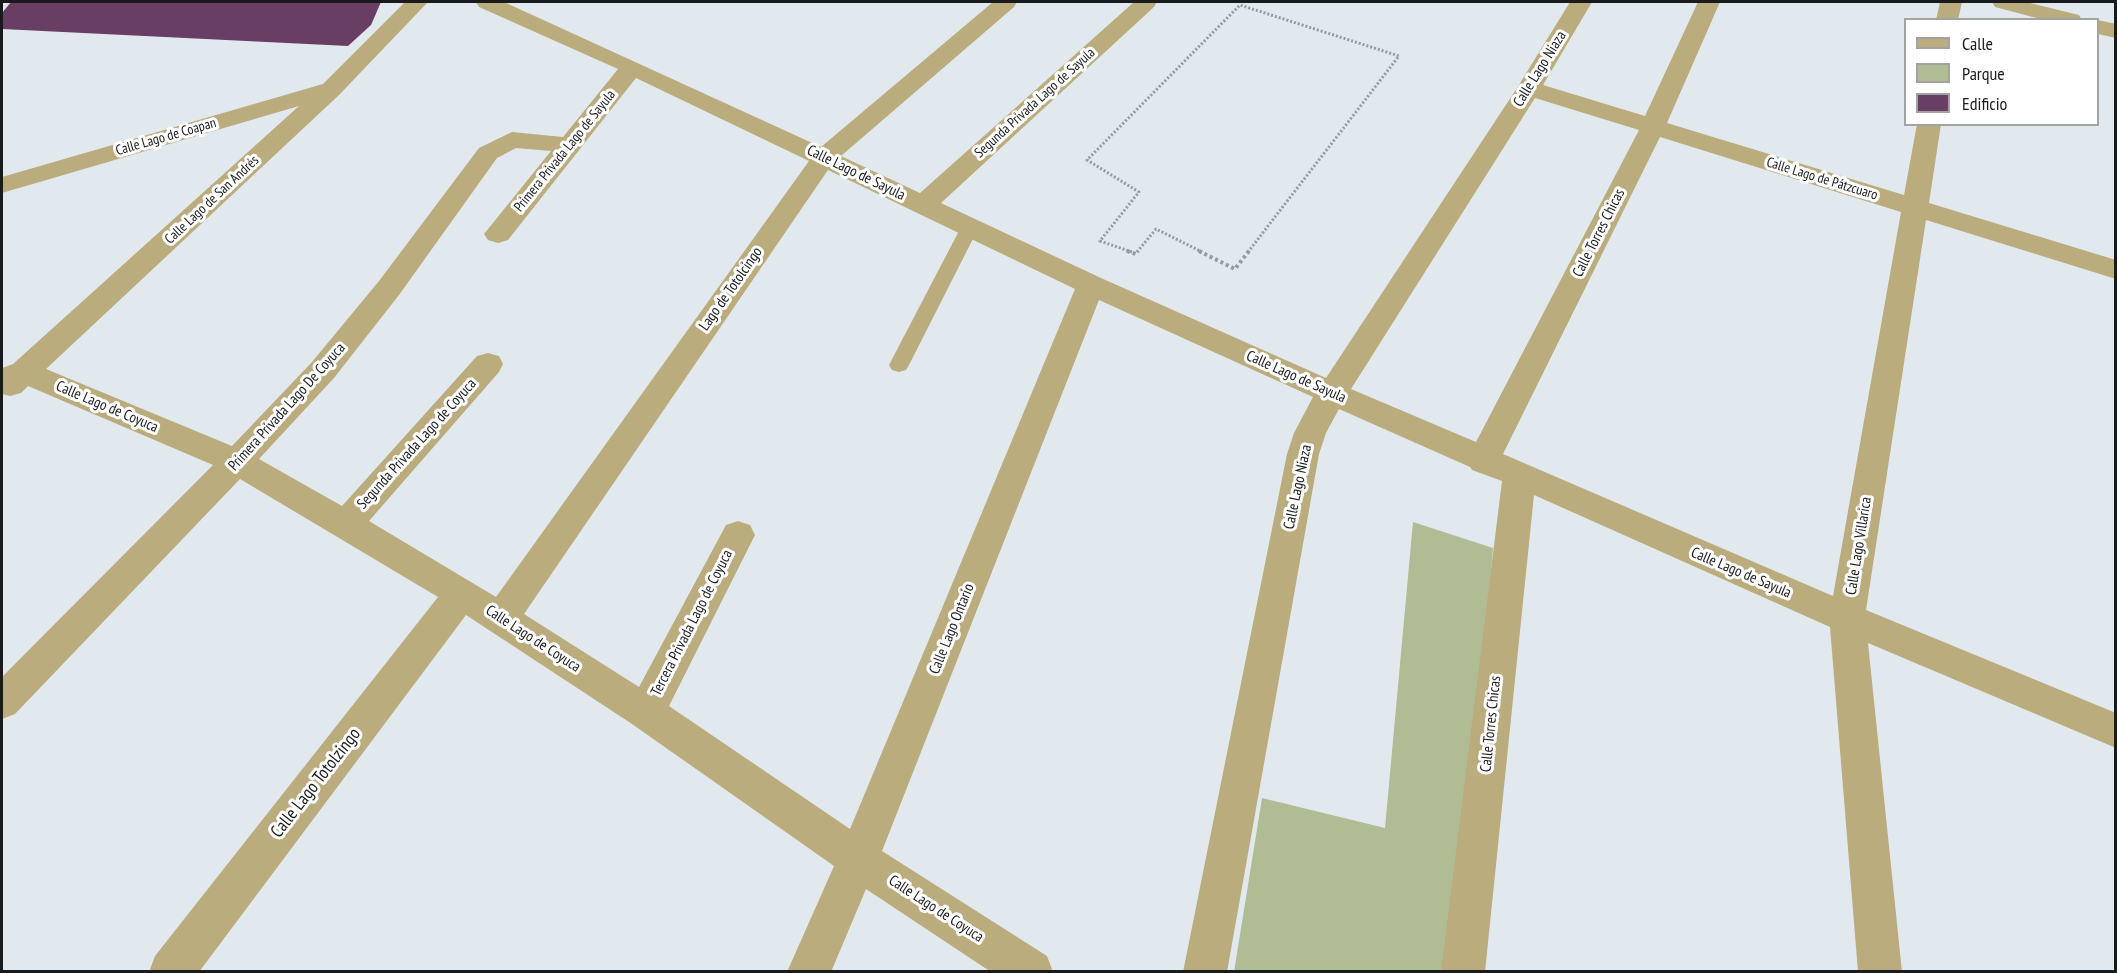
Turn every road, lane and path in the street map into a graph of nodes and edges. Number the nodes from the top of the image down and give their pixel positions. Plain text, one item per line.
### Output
1 (417, 2) edge
2 (488, 2) edge
3 (1006, 2) edge
4 (1146, 2) edge
5 (1581, 2) edge
6 (1709, 2) edge
7 (1951, 2) edge
8 (2003, 2) edge
9 (1947, 18) edge
10 (2063, 18) edge
11 (2099, 27) edge
12 (2115, 31) edge
13 (632, 67) junction
14 (1529, 88) junction
15 (332, 90) junction
16 (1653, 126) junction
17 (1929, 126) edge
18 (571, 145) junction
19 (824, 158) junction
20 (2, 185) edge
21 (923, 205) junction
22 (1914, 208) junction
23 (970, 228) junction
24 (498, 234) dead end
25 (1136, 254) joint
26 (2115, 270) edge
27 (1091, 285) junction
28 (488, 364) dead end
29 (899, 365) dead end
30 (9, 381) edge
31 (1332, 393) junction
32 (1483, 461) junction
33 (237, 462) junction
34 (1519, 477) junction
35 (346, 524) junction
36 (738, 535) dead end
37 (461, 594) junction
38 (501, 618) junction
39 (1847, 618) junction
40 (2, 702) edge
41 (646, 712) junction
42 (2115, 730) edge
43 (858, 858) junction
44 (171, 972) edge
45 (809, 972) edge
46 (1032, 972) edge
47 (1205, 972) edge
48 (1463, 972) edge
49 (1880, 972) edge

1 - 15 street, Calle Lago de San Andrés
2 - 13 street, Calle Lago de Sayula
3 - 19 street, Lago de Totolcingo
4 - 21 street, Segunda Privada Lago de Sayula
5 - 14 street, Calle Lago Niaza
6 - 16 street, Calle Torres Chicas
7 - 9 street
8 - 10 street
11 - 12 street
13 - 18 street, Primera Privada Lago de Sayula
13 - 19 street, Calle Lago de Sayula
14 - 16 street, Calle Lago de Pátzcuaro
14 - 31 street, Calle Lago Niaza
15 - 20 street, Calle Lago de Coapan
15 - 30 street, Calle Lago de San Andrés
16 - 22 street, Calle Lago de Pátzcuaro
16 - 32 street, Calle Torres Chicas
17 - 22 street, Calle Lago Villarica
18 - 24 street, Primera Privada Lago de Sayula
18 - 33 street, Primera Privada Lago De Coyuca
19 - 21 street, Calle Lago de Sayula
19 - 38 street, Lago de Totolcingo
21 - 23 street, Calle Lago de Sayula
22 - 26 street, Calle Lago de Pátzcuaro
22 - 39 street, Calle Lago Villarica
23 - 27 street, Calle Lago de Sayula
23 - 29 lane
25 - 25 path
27 - 31 street, Calle Lago de Sayula
27 - 43 street, Calle Lago Ontario
28 - 35 street, Segunda Privada Lago de Coyuca
30 - 33 street, Calle Lago de Coyuca
31 - 32 street, Calle Lago de Sayula
31 - 47 street, Calle Lago Niaza
32 - 34 street, Calle Lago de Sayula
33 - 35 street, Calle Lago de Coyuca
33 - 40 street, Primera Privada Lago De Coyuca
34 - 39 street, Calle Lago de Sayula
34 - 48 street, Calle Torres Chicas
35 - 37 street, Calle Lago de Coyuca
36 - 41 street, Tercera Privada Lago de Coyuca
37 - 38 street, Calle Lago de Coyuca
37 - 44 street, Calle Lago Totolzingo
38 - 41 street, Calle Lago de Coyuca
39 - 42 street, Calle Lago de Sayula
39 - 49 street, Calle Lago Villarica
41 - 43 street, Calle Lago de Coyuca
43 - 45 street, Calle Lago Ontario
43 - 46 street, Calle Lago de Coyuca

